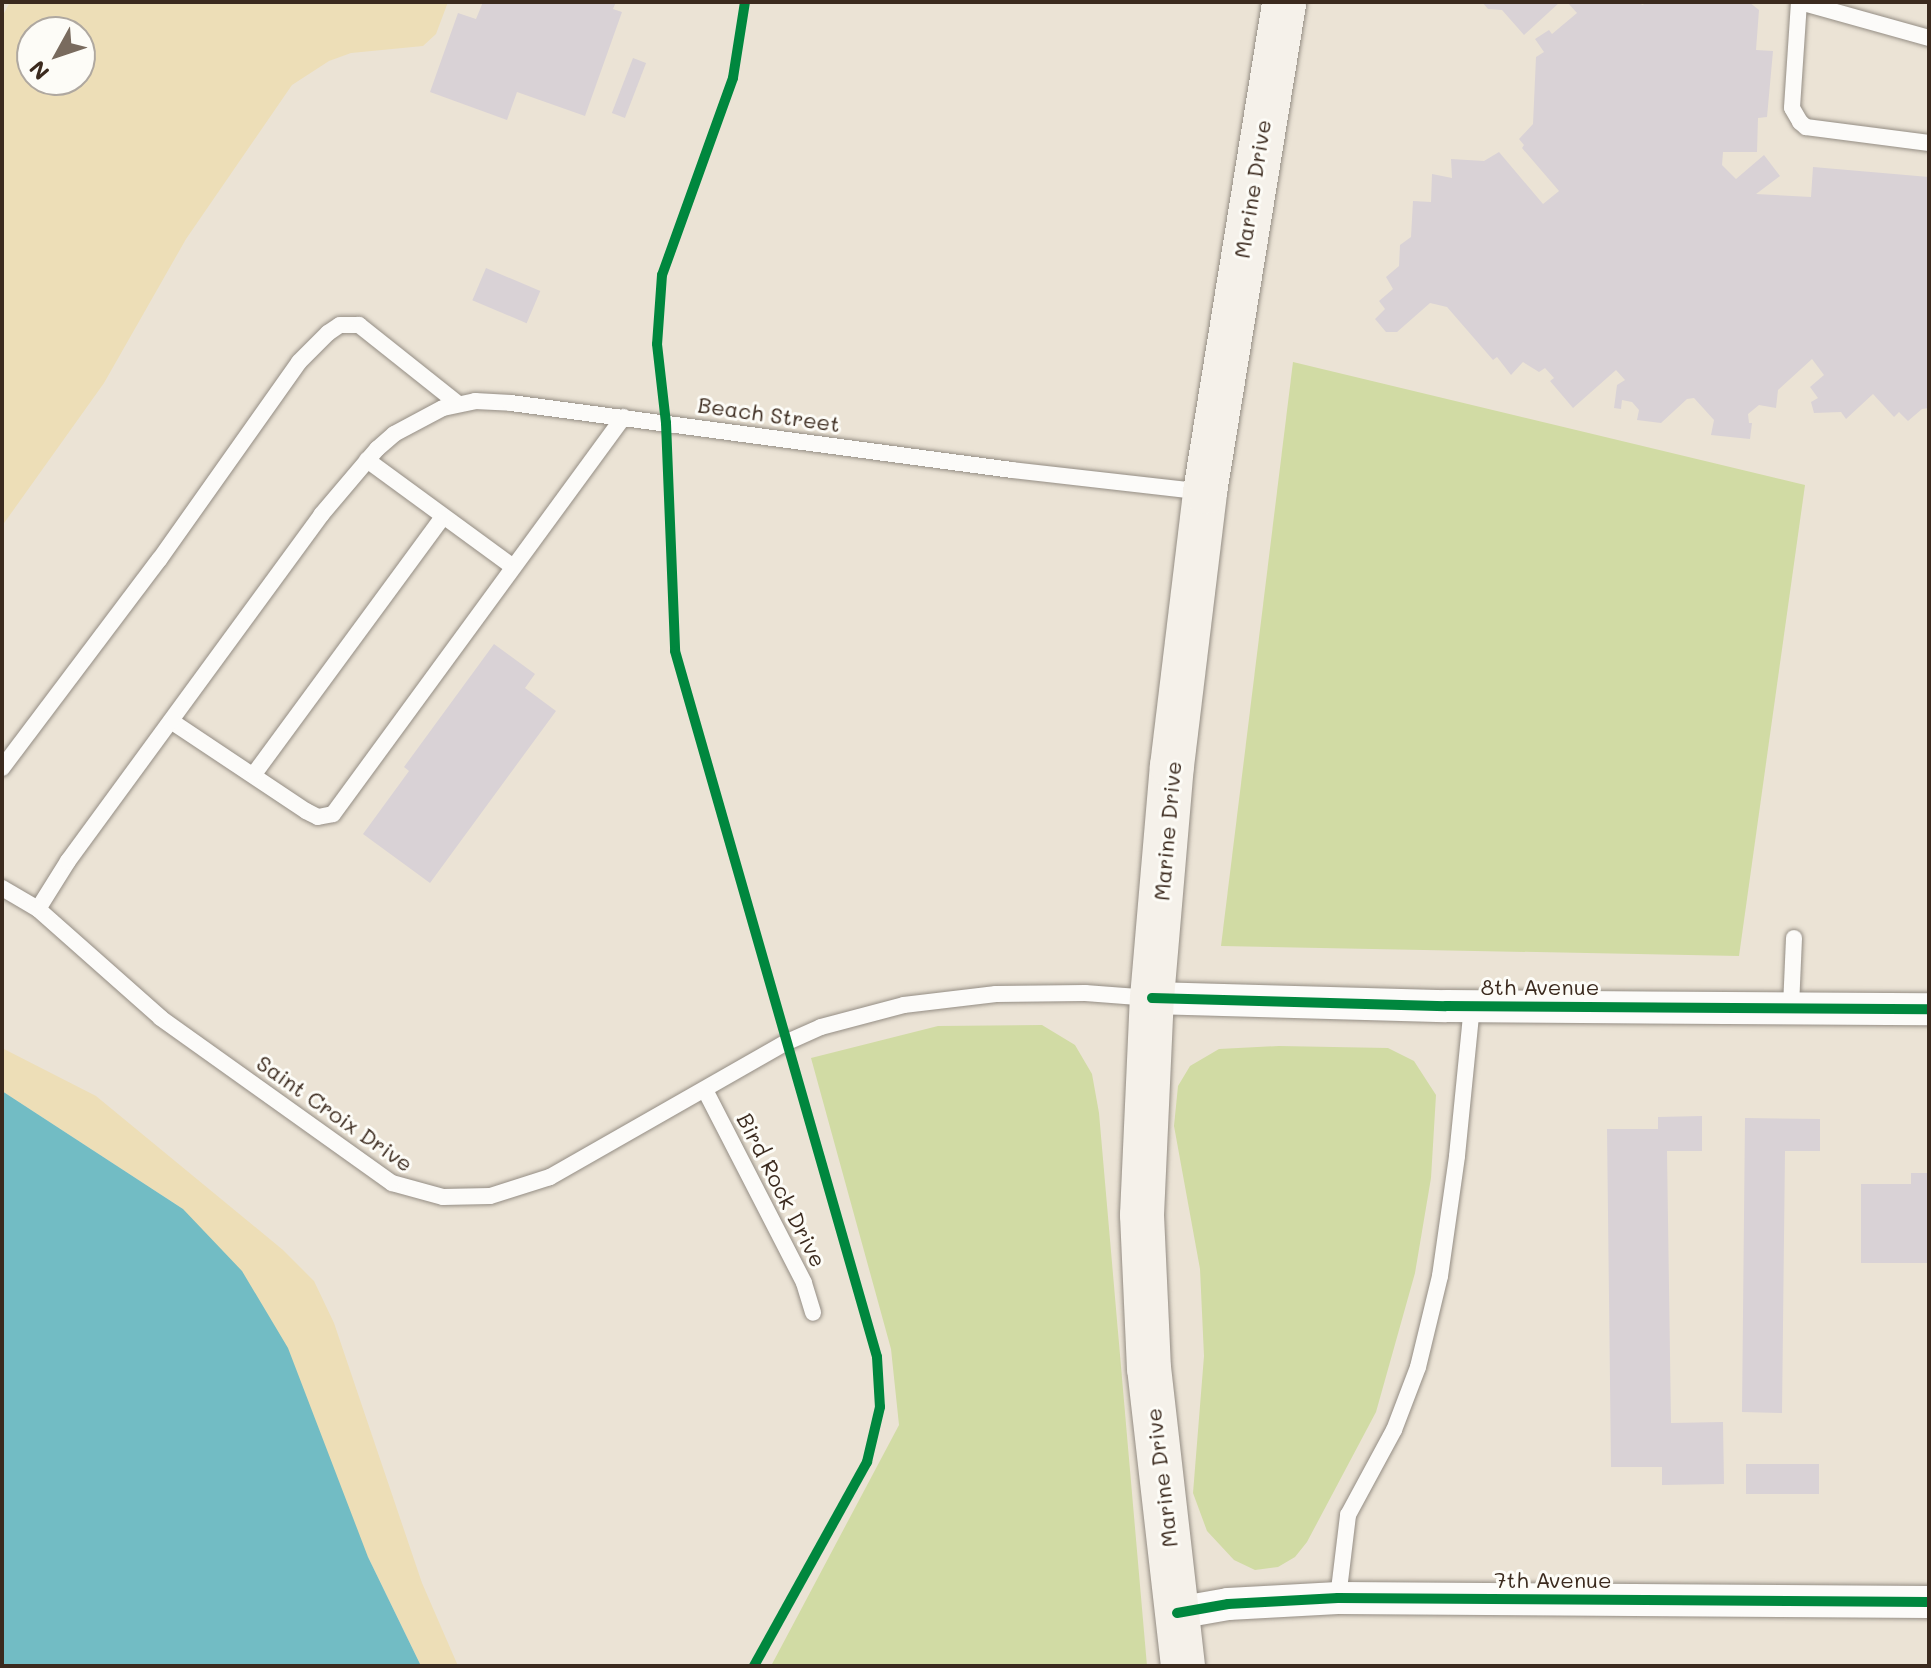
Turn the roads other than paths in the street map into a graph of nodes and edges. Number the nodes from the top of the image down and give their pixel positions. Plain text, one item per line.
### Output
1 (1284, 2) edge
2 (1800, 2) edge
3 (1929, 38) edge
4 (1929, 143) edge
5 (457, 403) junction
6 (624, 417) junction
7 (367, 460) junction
8 (1205, 492) junction
9 (443, 517) junction
10 (512, 566) junction
11 (171, 721) junction
12 (2, 768) edge
13 (254, 774) junction
14 (2, 888) edge
15 (38, 909) junction
16 (1794, 938) dead end
17 (1152, 998) junction
18 (1472, 1007) junction
19 (1791, 1007) junction
20 (1929, 1009) edge
21 (705, 1090) junction
22 (813, 1313) dead end
23 (1338, 1598) junction
24 (1929, 1602) edge
25 (1177, 1613) junction
26 (1183, 1666) edge

1 - 8 main road, Marine Drive
2 - 3 lane
2 - 4 lane
5 - 6 lane, Beach Street
5 - 7 lane, Beach Street
5 - 12 lane
6 - 8 lane, Beach Street
6 - 10 lane
7 - 9 lane
7 - 11 lane, Beach Street
8 - 17 main road, Marine Drive
9 - 10 lane
9 - 13 lane
10 - 13 lane
11 - 13 lane
11 - 15 lane
14 - 15 lane, Saint Croix Drive
15 - 21 lane, Saint Croix Drive
16 - 19 lane
17 - 18 street, 8th Avenue
17 - 21 lane, Saint Croix Drive
17 - 25 main road, Marine Drive
18 - 19 street, 8th Avenue
18 - 23 lane
19 - 20 street, 8th Avenue
21 - 22 lane, Bird Rock Drive
23 - 24 street, 7th Avenue
23 - 25 street, 7th Avenue
25 - 26 main road, Marine Drive

